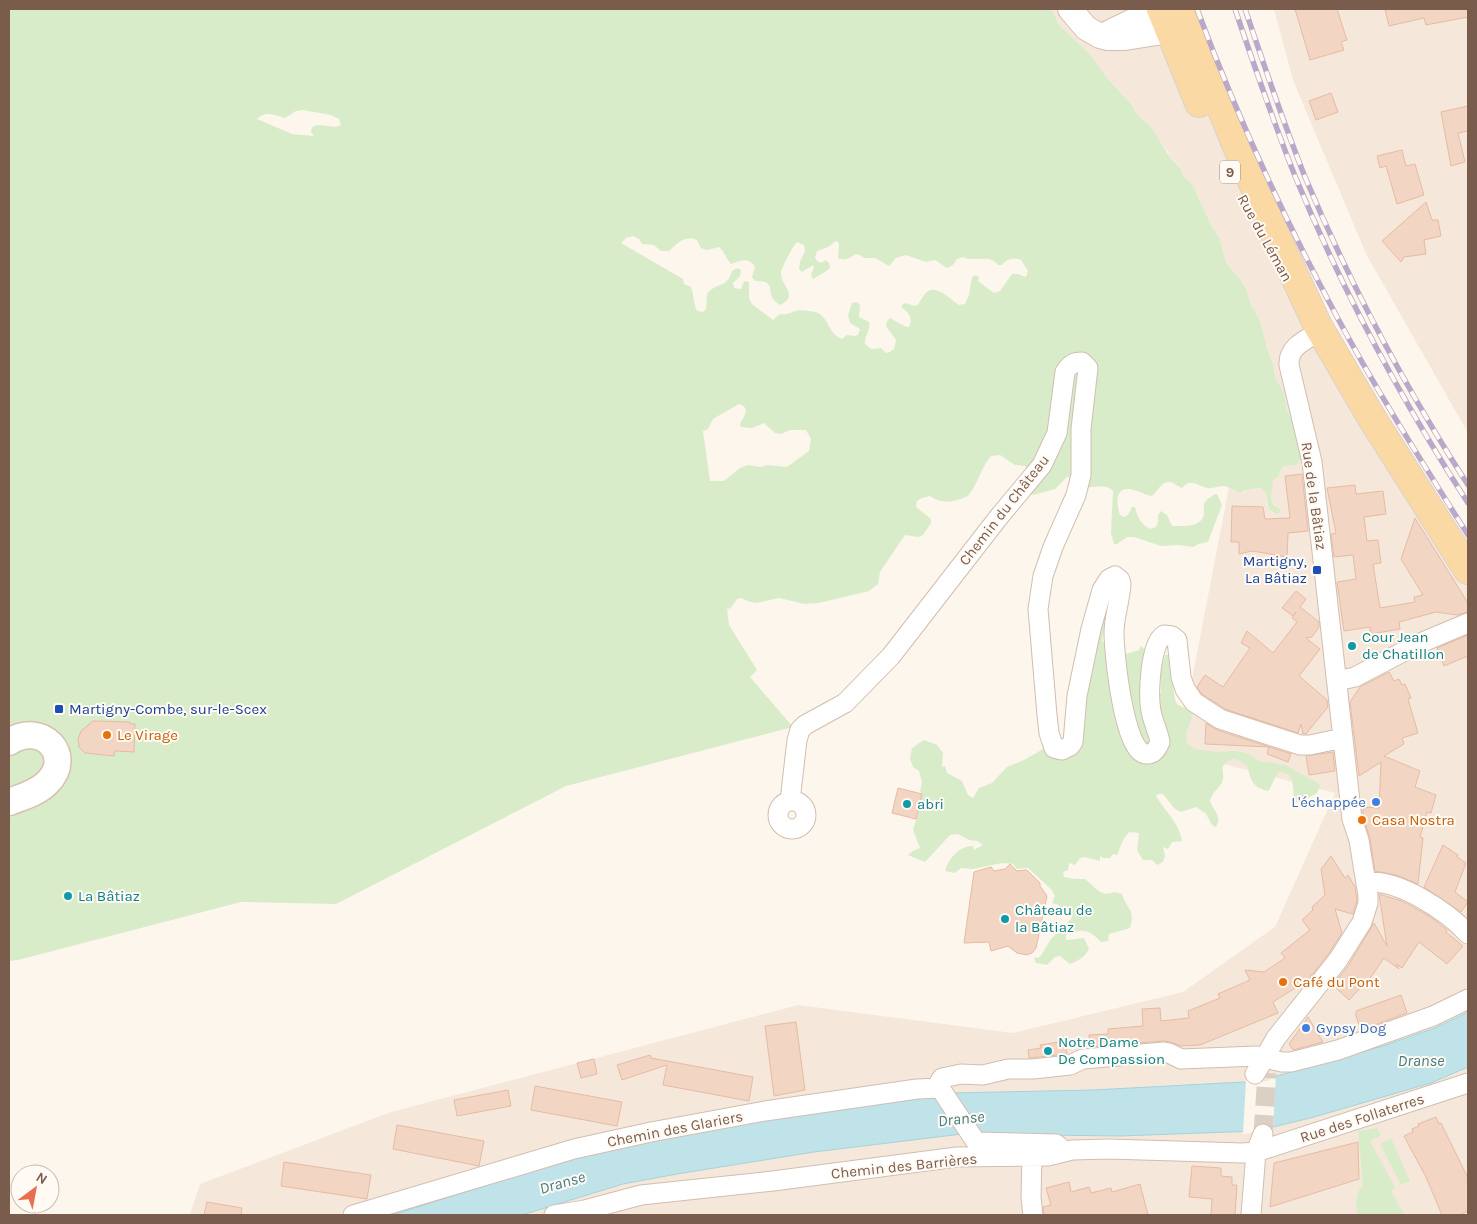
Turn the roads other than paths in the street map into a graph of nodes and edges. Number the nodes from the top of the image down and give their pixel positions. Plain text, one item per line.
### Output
1 (1073, 12) edge
2 (1172, 17) edge
3 (1320, 329) junction
4 (1468, 570) edge
5 (1468, 623) edge
6 (1336, 679) junction
7 (1343, 738) junction
8 (9, 742) edge
9 (790, 801) dead end
10 (9, 802) edge
11 (1366, 883) junction
12 (1468, 934) edge
13 (1468, 999) edge
14 (1262, 1068) junction
15 (1468, 1083) edge
16 (940, 1088) junction
17 (1257, 1141) junction
18 (1063, 1152) junction
19 (1032, 1157) junction
20 (353, 1215) edge
21 (554, 1215) edge
22 (1033, 1215) edge
23 (1251, 1215) edge

1 - 2 street
2 - 3 main road, Rue du Léman / 9
3 - 4 main road, Rue du Léman / 9
3 - 6 street, Rue de la Bâtiaz
5 - 6 street
6 - 7 street, Rue de la Bâtiaz
7 - 9 street, Chemin du Château
7 - 11 street
8 - 10 main road
11 - 12 street
11 - 14 street
13 - 14 street
14 - 16 street
15 - 17 street, Rue des Follaterres
16 - 18 street
16 - 20 street, Chemin des Glariers
17 - 18 street, Chemin des Barrières
17 - 23 street
18 - 19 street, Chemin des Barrières
19 - 21 street, Chemin des Barrières
19 - 22 street

